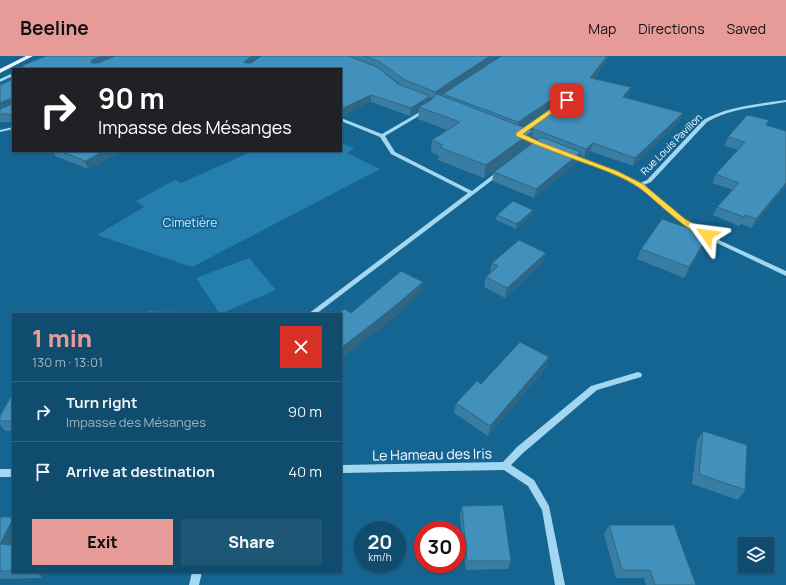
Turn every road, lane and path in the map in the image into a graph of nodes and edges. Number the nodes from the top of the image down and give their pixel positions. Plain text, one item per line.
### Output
1 (30, 56) edge
2 (0, 71) edge
3 (12, 75) edge
4 (0, 81) edge
5 (786, 101) edge
6 (431, 106) edge
7 (342, 119) edge
8 (12, 128) edge
9 (0, 131) edge
10 (382, 136) junction
11 (566, 154) edge
12 (502, 170) edge
13 (640, 185) junction
14 (472, 193) junction
15 (786, 274) edge
16 (312, 313) edge
17 (638, 375) dead end
18 (504, 466) junction
19 (342, 469) edge
20 (0, 473) edge
21 (12, 473) edge
22 (197, 573) edge
23 (194, 585) edge
24 (560, 585) edge

1 - 2 main road
3 - 4 street
5 - 13 street, Rue Louis Pavillon
6 - 10 street
7 - 10 street
8 - 9 street
10 - 14 street
11 - 13 street
12 - 14 street
13 - 15 street
14 - 16 street
17 - 18 street
18 - 19 street, Le Hameau des Iris
18 - 24 street, Le Hameau des Iris
20 - 21 street
22 - 23 street

